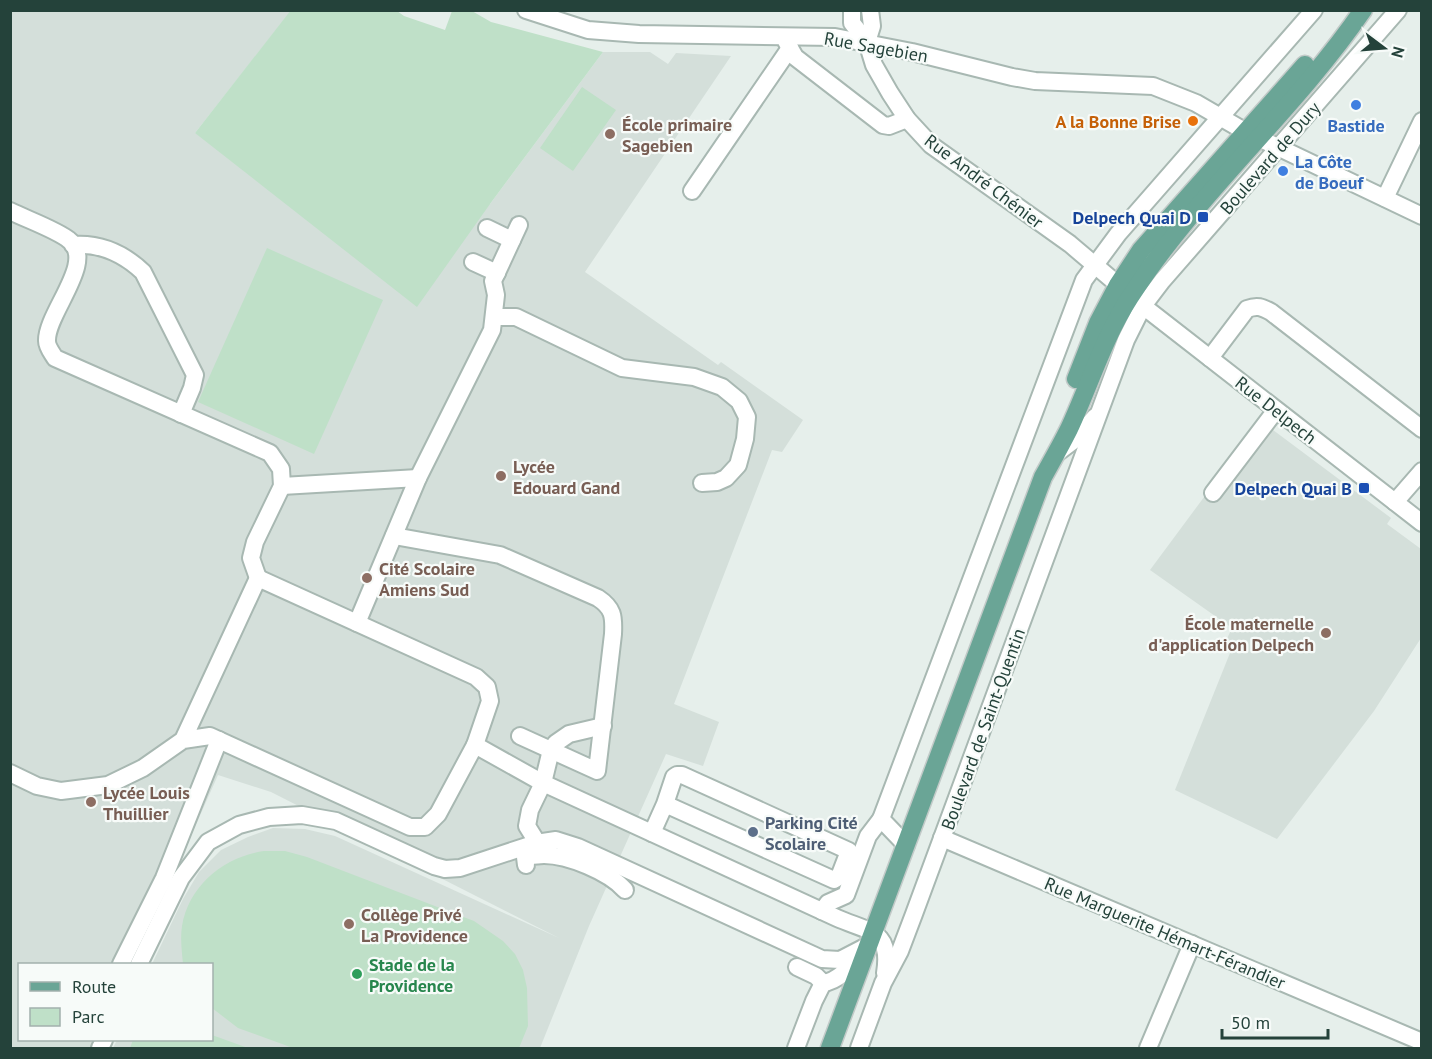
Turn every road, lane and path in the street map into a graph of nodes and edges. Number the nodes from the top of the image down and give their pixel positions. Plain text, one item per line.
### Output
1 (526, 10) edge
2 (852, 10) edge
3 (870, 10) edge
4 (1314, 10) edge
5 (1354, 10) edge
6 (1363, 10) edge
7 (1398, 10) edge
8 (786, 42) junction
9 (867, 42) junction
10 (1219, 117) junction
11 (907, 119) junction
12 (1422, 121) edge
13 (1252, 134) junction
14 (1279, 147) junction
15 (692, 191) dead end
16 (1385, 198) junction
17 (10, 211) edge
18 (1422, 216) edge
19 (519, 225) dead end
20 (487, 228) dead end
21 (512, 240) junction
22 (73, 245) junction
23 (472, 262) dead end
24 (1094, 264) junction
25 (497, 273) junction
26 (1130, 296) junction
27 (494, 317) junction
28 (1210, 358) junction
29 (1102, 408) junction
30 (1276, 410) junction
31 (181, 414) junction
32 (1422, 429) edge
33 (1054, 456) junction
34 (1422, 471) edge
35 (1043, 477) junction
36 (418, 478) junction
37 (702, 483) dead end
38 (282, 486) junction
39 (1213, 493) dead end
40 (1395, 502) junction
41 (1422, 523) edge
42 (394, 536) junction
43 (258, 578) junction
44 (357, 623) junction
45 (603, 726) junction
46 (520, 736) dead end
47 (183, 740) junction
48 (219, 740) junction
49 (475, 745) junction
50 (551, 750) junction
51 (10, 773) edge
52 (543, 783) junction
53 (665, 804) junction
54 (881, 819) junction
55 (652, 833) junction
56 (942, 838) junction
57 (906, 845) junction
58 (541, 849) junction
59 (526, 865) dead end
60 (625, 890) dead end
61 (822, 912) junction
62 (871, 939) junction
63 (1192, 944) junction
64 (122, 963) edge
65 (139, 963) edge
66 (797, 967) dead end
67 (824, 983) junction
68 (883, 983) junction
69 (1422, 1042) edge
70 (796, 1048) edge
71 (830, 1048) edge
72 (859, 1048) edge
73 (1148, 1048) edge

1 - 8 street, Rue Sagebien
2 - 9 street, Rue André Chénier
3 - 9 street, Rue André Chénier
4 - 10 street
5 - 13 main road, Boulevard de Dury
6 - 13 main road, Boulevard de Dury
7 - 14 street, Boulevard de Dury
8 - 9 street, Rue Sagebien
8 - 11 street
8 - 15 street
9 - 10 street, Rue Sagebien
9 - 11 street, Rue André Chénier
10 - 13 street, Rue Sagebien
10 - 24 street
11 - 24 street, Rue André Chénier
12 - 16 street
13 - 14 street, Rue Sagebien
13 - 26 main road, Boulevard de Dury
14 - 16 street, Rue Sagebien
14 - 26 street, Boulevard de Dury
16 - 18 street, Rue Sagebien
17 - 22 street
19 - 21 street
20 - 21 street
21 - 25 street
22 - 31 street
22 - 31 street
23 - 25 street
24 - 26 street, Rue André Chénier
24 - 54 street
25 - 27 street
26 - 28 street, Rue Delpech
26 - 29 street, Boulevard de Saint-Quentin
26 - 33 main road, Boulevard de Saint-Quentin
26 - 35 main road, Boulevard de Saint-Quentin
27 - 36 street
27 - 37 street
28 - 30 street, Rue Delpech
28 - 32 street
29 - 33 street, Boulevard de Saint-Quentin
29 - 56 street, Boulevard de Saint-Quentin
30 - 39 street
30 - 40 street, Rue Delpech
31 - 38 street
33 - 35 main road, Boulevard de Saint-Quentin
34 - 40 street
35 - 57 main road, Boulevard de Saint-Quentin
36 - 38 street
36 - 42 street
38 - 43 street
40 - 41 street, Rue Delpech
42 - 44 street
42 - 45 street
43 - 44 street
43 - 47 street
44 - 49 street
45 - 50 street
45 - 50 street
46 - 50 street
47 - 48 street
47 - 51 street
48 - 49 street
48 - 64 street
49 - 52 street
50 - 52 street
52 - 55 street
52 - 58 street
53 - 53 street
53 - 55 street
54 - 57 street
54 - 61 street
55 - 61 street
56 - 63 street, Rue Marguerite Hémart-Férandier
56 - 68 street, Boulevard de Saint-Quentin
57 - 62 main road, Boulevard de Saint-Quentin
58 - 59 street
58 - 60 street
58 - 62 street
58 - 65 street
61 - 62 street
62 - 67 street, Boulevard de Saint-Quentin
62 - 68 street
62 - 71 main road, Boulevard de Saint-Quentin
63 - 69 street, Rue Marguerite Hémart-Férandier
63 - 73 street
66 - 67 street
67 - 70 street
68 - 72 street, Boulevard de Saint-Quentin

